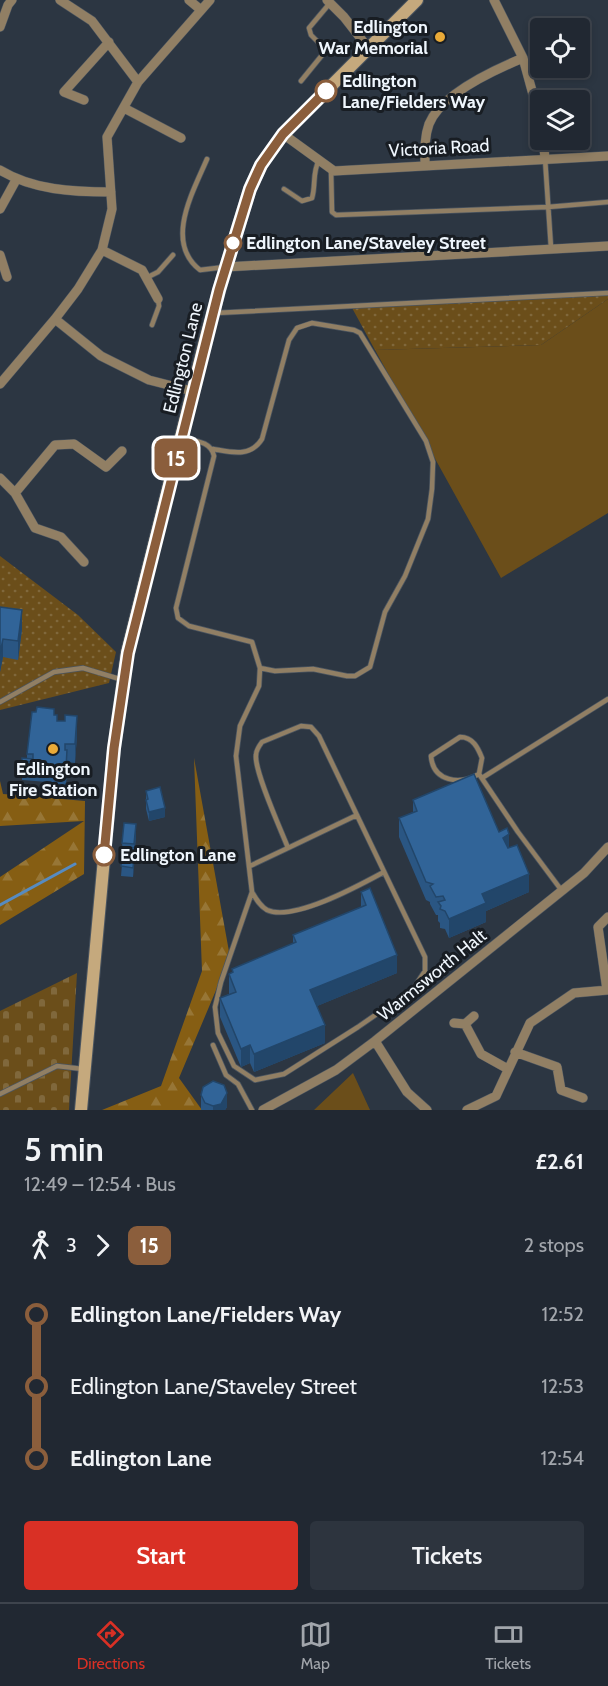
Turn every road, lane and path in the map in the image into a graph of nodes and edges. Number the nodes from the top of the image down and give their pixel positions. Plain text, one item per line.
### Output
1 (12, 0) edge
2 (60, 0) edge
3 (189, 0) edge
4 (210, 0) edge
5 (417, 0) edge
6 (494, 0) edge
7 (328, 1) edge
8 (201, 10) junction
9 (0, 27) edge
10 (109, 42) junction
11 (369, 49) junction
12 (522, 58) junction
13 (301, 81) dead end
14 (138, 82) junction
15 (531, 90) edge
16 (84, 100) dead end
17 (124, 108) junction
18 (283, 134) junction
19 (181, 138) dead end
20 (544, 150) edge
21 (608, 156) edge
22 (545, 158) junction
23 (207, 159) dead end
24 (319, 160) junction
25 (425, 166) junction
26 (331, 169) junction
27 (0, 170) edge
28 (15, 180) junction
29 (284, 189) dead end
30 (111, 192) junction
31 (608, 202) edge
32 (548, 207) junction
33 (0, 209) edge
34 (608, 246) edge
35 (102, 250) junction
36 (551, 250) junction
37 (0, 255) edge
38 (172, 255) dead end
39 (226, 267) junction
40 (7, 277) dead end
41 (146, 278) junction
42 (608, 293) edge
43 (158, 299) joint
44 (212, 313) junction
45 (55, 319) junction
46 (152, 325) dead end
47 (1, 381) edge
48 (192, 391) junction
49 (181, 438) junction
50 (213, 449) junction
51 (122, 451) dead end
52 (0, 478) edge
53 (15, 493) junction
54 (84, 562) dead end
55 (260, 668) junction
56 (123, 680) junction
57 (608, 699) edge
58 (0, 702) edge
59 (481, 776) junction
60 (357, 815) junction
61 (608, 847) edge
62 (288, 848) junction
63 (250, 866) junction
64 (384, 872) junction
65 (562, 891) junction
66 (252, 892) junction
67 (608, 917) edge
68 (607, 990) edge
69 (474, 1016) dead end
70 (375, 1041) junction
71 (213, 1045) dead end
72 (515, 1052) junction
73 (84, 1069) junction
74 (507, 1069) junction
75 (0, 1094) edge
76 (583, 1098) dead end
77 (81, 1110) edge
78 (252, 1110) edge
79 (263, 1110) edge
80 (428, 1110) edge
81 (467, 1110) edge

1 - 9 street
2 - 10 street
3 - 8 street
4 - 8 street
5 - 11 main road, Edlington Lane
6 - 12 street
7 - 11 street
7 - 13 lane
8 - 14 street
10 - 14 street
10 - 16 street
11 - 18 main road, Edlington Lane
12 - 15 street
12 - 25 street
14 - 17 street
17 - 19 street
17 - 30 street
18 - 24 street
18 - 39 main road, Edlington Lane
20 - 22 street
21 - 22 street, Victoria Road
22 - 25 street, Victoria Road
22 - 32 lane
23 - 39 lane
24 - 26 street
24 - 29 lane
25 - 26 street, Victoria Road
26 - 32 lane
27 - 28 street
28 - 30 street
28 - 33 street
30 - 35 street
31 - 32 lane
32 - 36 lane
34 - 36 street
35 - 41 street
35 - 45 street
36 - 39 street
37 - 40 street
38 - 41 lane
39 - 44 main road, Edlington Lane
41 - 43 street
42 - 44 lane
43 - 46 lane
44 - 48 main road, Edlington Lane
45 - 47 street
45 - 48 street
48 - 49 main road, Edlington Lane
49 - 50 lane
49 - 56 main road, Edlington Lane
50 - 55 lane
50 - 55 lane
51 - 53 street
52 - 53 street
53 - 54 street
55 - 63 lane
56 - 58 lane
56 - 73 main road, Edlington Lane
57 - 59 lane
59 - 59 lane
59 - 65 lane
60 - 62 lane
60 - 62 lane
60 - 64 lane
61 - 65 street, Warmsworth Halt
62 - 63 lane
63 - 66 lane
64 - 66 lane
64 - 66 lane
65 - 70 street, Warmsworth Halt
67 - 68 street
68 - 72 street
69 - 74 street
70 - 79 street, Warmsworth Halt
70 - 80 street
71 - 78 lane
72 - 74 street
72 - 76 street
73 - 75 lane
73 - 77 main road, Edlington Lane
74 - 81 street

